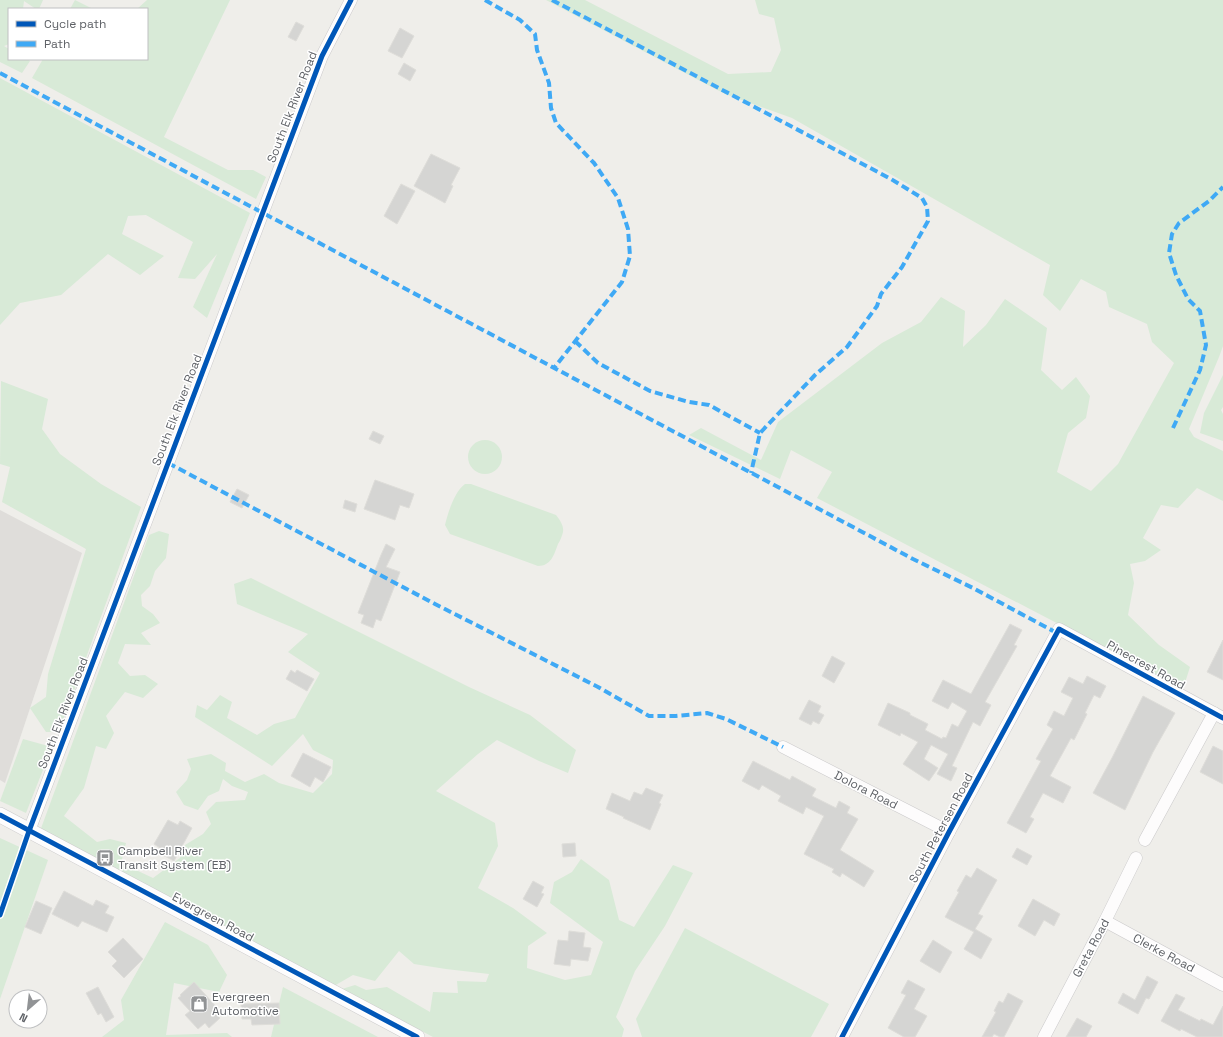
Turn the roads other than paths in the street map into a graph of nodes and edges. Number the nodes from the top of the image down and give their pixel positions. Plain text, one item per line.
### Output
1 (351, 0) edge
2 (1059, 629) joint
3 (1218, 716) edge
4 (782, 747) dead end
5 (0, 815) edge
6 (29, 831) junction
7 (949, 832) junction
8 (1145, 840) dead end
9 (1136, 858) dead end
10 (1105, 921) junction
11 (1223, 985) edge
12 (417, 1037) edge
13 (842, 1037) edge
14 (1044, 1037) edge

1 - 6 street, South Elk River Road
2 - 3 street, Pinecrest Road
2 - 7 street, South Petersen Road
3 - 8 street
4 - 7 street, Dolora Road
5 - 6 street, Evergreen Road
6 - 12 street, Evergreen Road
7 - 13 street, South Petersen Road
9 - 10 street, Greta Road
10 - 11 street, Clerke Road
10 - 14 street, Greta Road

